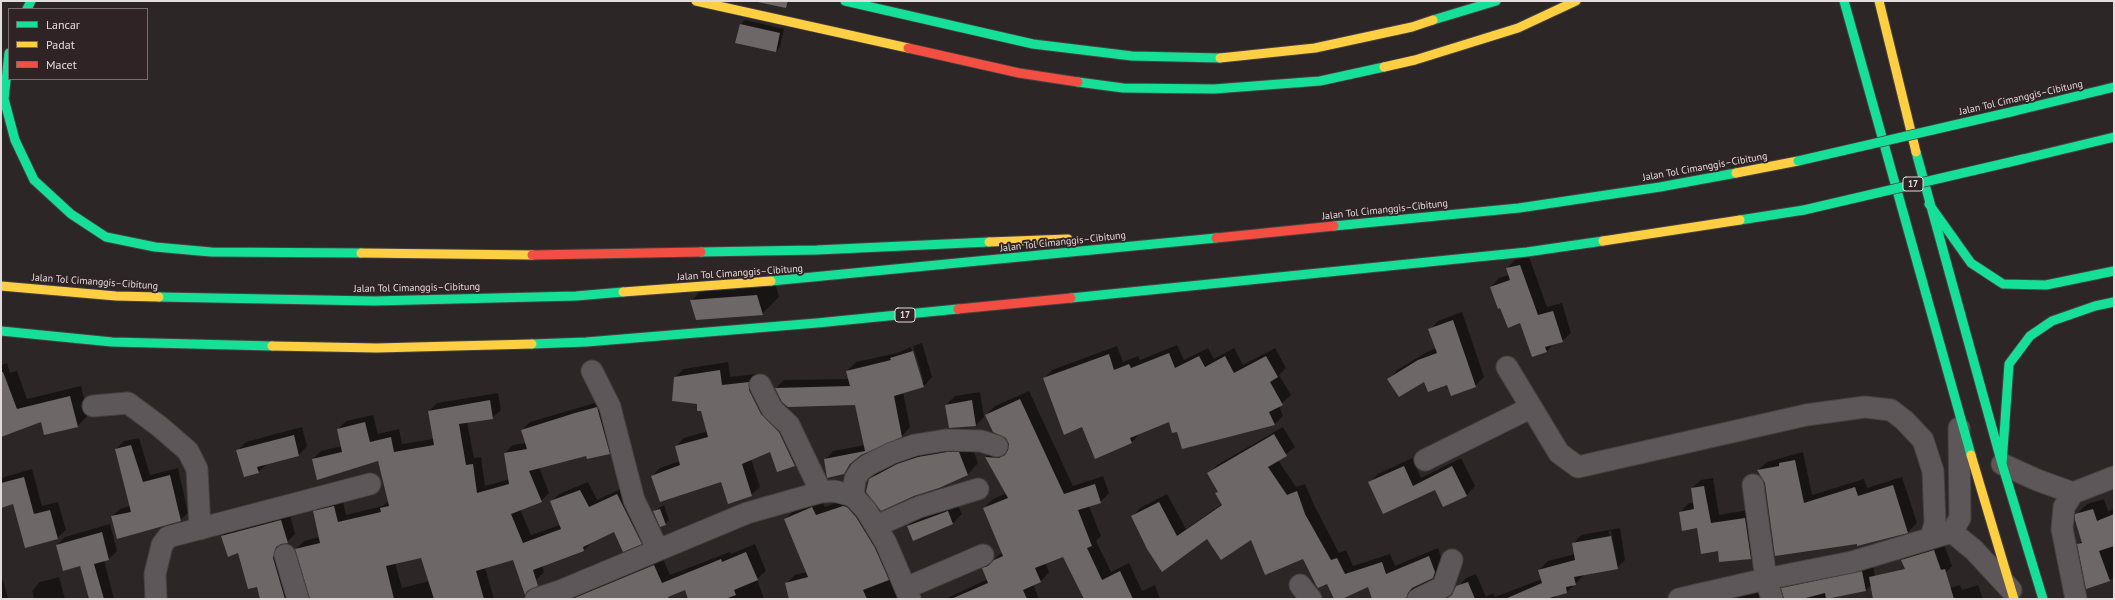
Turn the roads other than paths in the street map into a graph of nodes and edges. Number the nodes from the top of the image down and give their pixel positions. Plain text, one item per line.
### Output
1 (696, 1) edge
2 (845, 1) edge
3 (1496, 1) edge
4 (1576, 1) edge
5 (1844, 1) edge
6 (1879, 1) edge
7 (8, 62) edge
8 (2114, 87) edge
9 (2114, 137) edge
10 (1929, 204) junction
11 (1314, 228) junction
12 (1133, 236) dead end
13 (1078, 239) dead end
14 (2114, 271) edge
15 (1, 286) edge
16 (2114, 302) edge
17 (1, 331) edge
18 (1507, 367) dead end
19 (592, 371) dead end
20 (760, 385) dead end
21 (93, 406) dead end
22 (1530, 408) junction
23 (1958, 411) junction
24 (997, 446) dead end
25 (1425, 460) dead end
26 (2002, 464) junction
27 (2114, 477) edge
28 (370, 484) dead end
29 (1753, 485) dead end
30 (978, 489) dead end
31 (821, 492) junction
32 (2073, 493) junction
33 (852, 496) junction
34 (876, 526) junction
35 (200, 529) junction
36 (1952, 532) junction
37 (1932, 538) junction
38 (658, 550) junction
39 (285, 555) dead end
40 (984, 555) dead end
41 (1452, 560) dead end
42 (1766, 579) junction
43 (908, 593) edge
44 (2012, 594) edge
45 (156, 599) edge
46 (298, 599) edge
47 (536, 599) edge
48 (1418, 599) edge
49 (1680, 599) edge
50 (1772, 599) edge
51 (2043, 599) edge
52 (2076, 599) edge

1 - 4 main road
2 - 3 main road
5 - 23 main road
6 - 10 main road
7 - 13 main road
8 - 11 main road, Jalan Tol Cimanggis–Cibitung, bridge
9 - 17 main road, 17, bridge
10 - 14 main road
10 - 26 main road
11 - 12 main road
11 - 15 main road, Jalan Tol Cimanggis–Cibitung
16 - 26 main road
18 - 22 street
19 - 38 street
20 - 31 street
21 - 35 street
22 - 25 street
22 - 37 street
23 - 36 street
23 - 44 main road
24 - 33 street
26 - 32 street
26 - 51 main road
27 - 32 street
28 - 35 street
29 - 42 street
30 - 34 street
31 - 33 street
31 - 38 street
32 - 52 street
33 - 34 street
34 - 43 street
35 - 45 street
36 - 37 street
36 - 44 street
37 - 42 street
38 - 47 street
39 - 46 street
40 - 43 street
41 - 48 street
42 - 49 street
42 - 50 street

